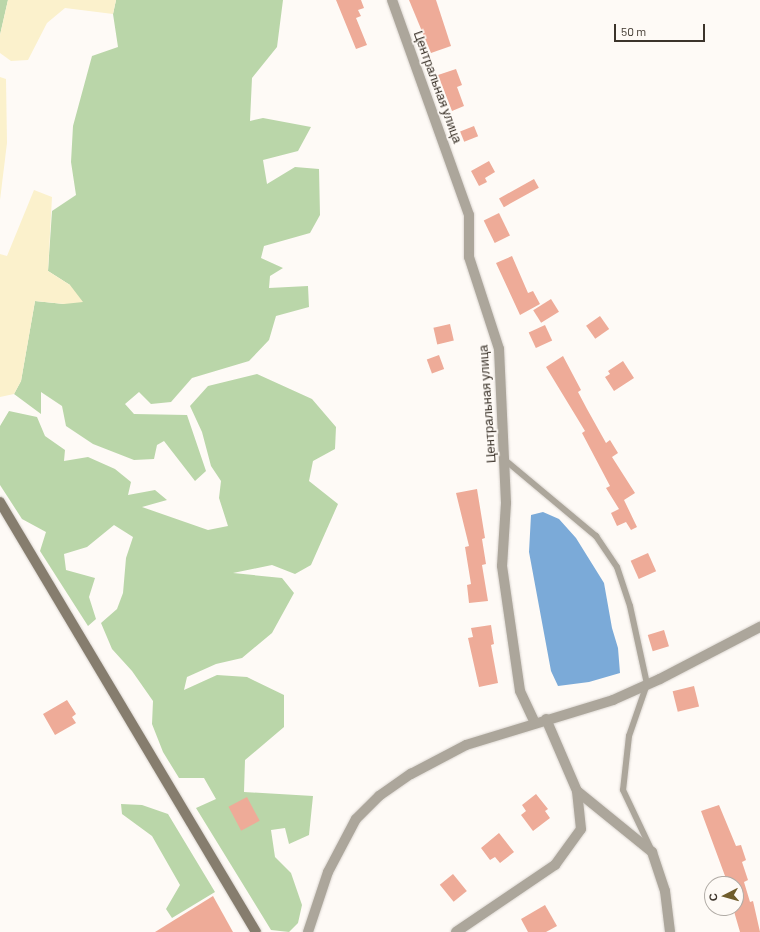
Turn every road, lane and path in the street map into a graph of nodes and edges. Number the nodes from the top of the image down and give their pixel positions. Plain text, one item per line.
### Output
1 (392, 0) edge
2 (505, 460) junction
3 (0, 502) edge
4 (760, 627) edge
5 (647, 684) junction
6 (546, 719) junction
7 (535, 723) junction
8 (577, 791) junction
9 (652, 852) junction
10 (256, 932) edge
11 (308, 932) edge
12 (456, 932) edge
13 (670, 932) edge

1 - 2 street, Центральная улица
2 - 5 lane
2 - 7 street, Центральная улица
3 - 10 main road
4 - 5 street
5 - 6 street
5 - 9 lane
6 - 7 street
6 - 8 street
7 - 11 street
8 - 9 street
8 - 12 street
9 - 13 street

